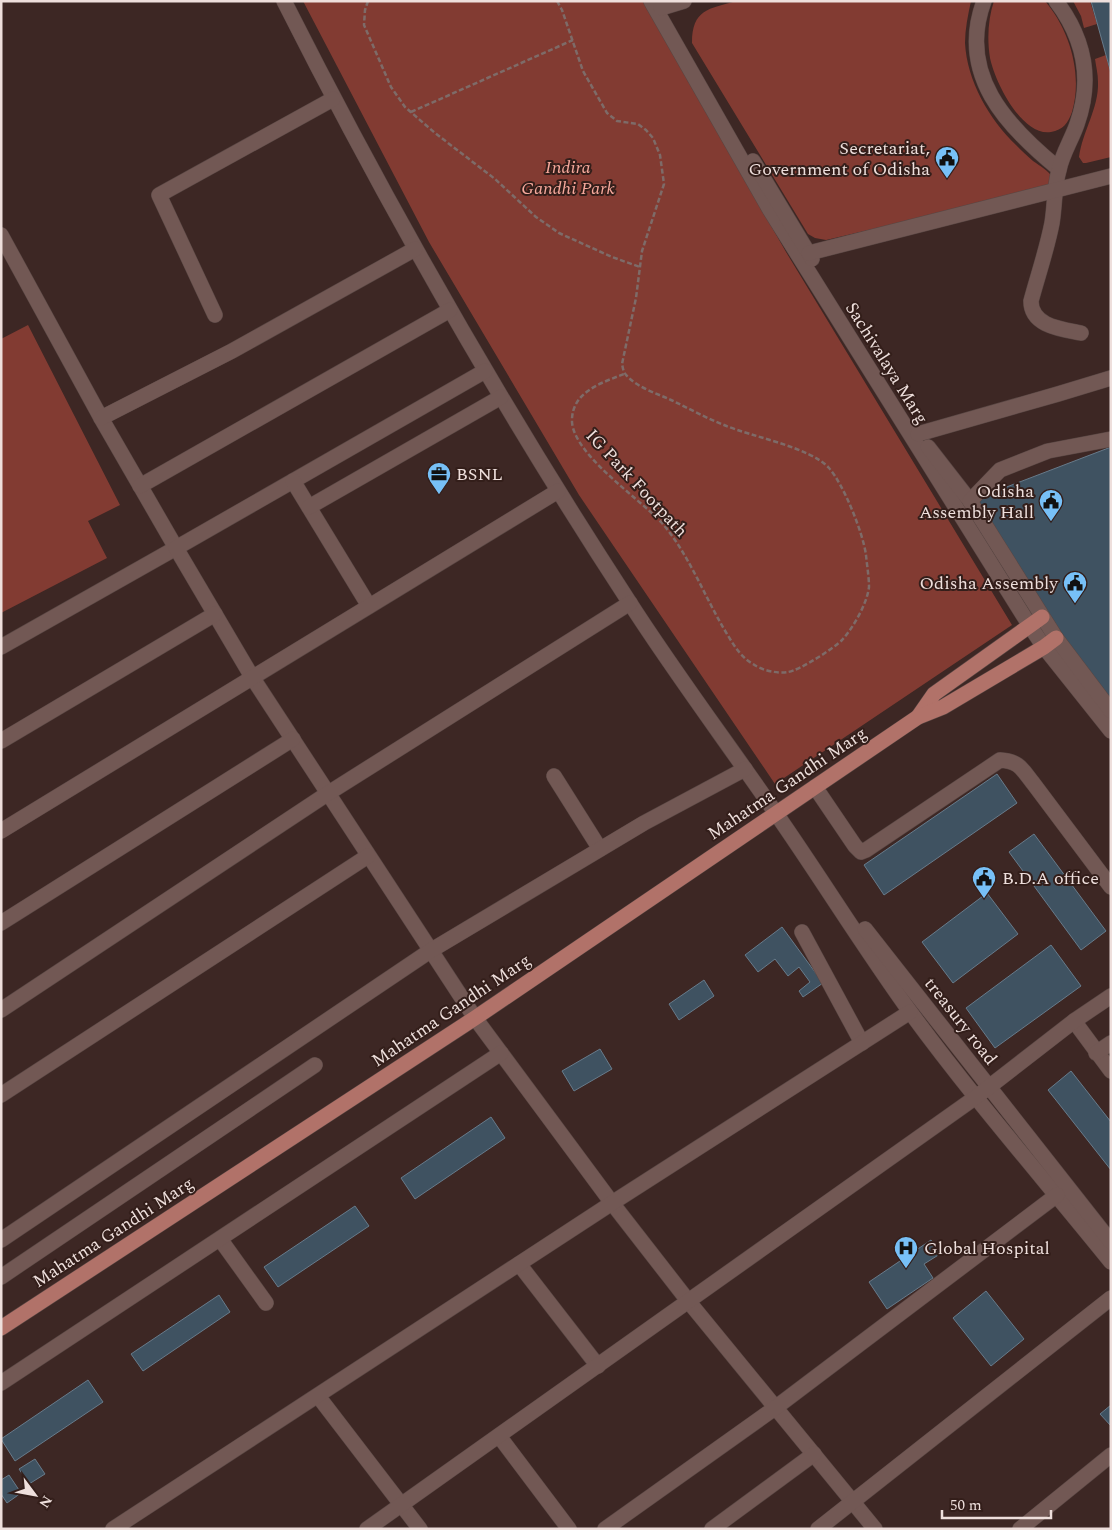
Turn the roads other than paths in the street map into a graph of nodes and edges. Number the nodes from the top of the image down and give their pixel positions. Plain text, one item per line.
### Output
1 (284, 1) edge
2 (684, 1) edge
3 (984, 1) edge
4 (1056, 1) edge
5 (656, 3) edge
6 (333, 99) junction
7 (1059, 169) junction
8 (1111, 176) edge
9 (1056, 190) junction
10 (1, 235) edge
11 (415, 249) junction
12 (809, 253) junction
13 (450, 310) junction
14 (215, 315) dead end
15 (1081, 333) dead end
16 (485, 371) junction
17 (1111, 378) edge
18 (501, 397) junction
19 (101, 418) junction
20 (918, 434) junction
21 (1111, 439) edge
22 (293, 481) junction
23 (140, 486) junction
24 (558, 491) junction
25 (970, 501) junction
26 (309, 507) junction
27 (176, 548) junction
28 (630, 603) junction
29 (369, 606) junction
30 (215, 614) junction
31 (1036, 621) junction
32 (1050, 643) junction
33 (1, 647) edge
34 (252, 677) junction
35 (1111, 711) edge
36 (918, 717) junction
37 (1111, 732) edge
38 (293, 739) junction
39 (1, 741) edge
40 (745, 769) junction
41 (554, 776) dead end
42 (815, 787) junction
43 (327, 794) junction
44 (779, 818) junction
45 (1, 831) edge
46 (600, 849) junction
47 (368, 856) junction
48 (1111, 887) edge
49 (1, 923) edge
50 (802, 932) dead end
51 (430, 951) junction
52 (1111, 996) edge
53 (1, 1010) edge
54 (910, 1012) junction
55 (475, 1018) junction
56 (1074, 1021) junction
57 (862, 1043) junction
58 (1111, 1043) edge
59 (501, 1053) junction
60 (1096, 1053) junction
61 (315, 1065) dead end
62 (1111, 1071) edge
63 (989, 1087) junction
64 (1, 1095) edge
65 (976, 1098) junction
66 (1057, 1195) junction
67 (612, 1203) junction
68 (220, 1239) junction
69 (1, 1240) edge
70 (1111, 1242) edge
71 (1111, 1262) edge
72 (520, 1264) junction
73 (1, 1277) edge
74 (1111, 1298) edge
75 (689, 1302) junction
76 (266, 1303) dead end
77 (1, 1328) edge
78 (598, 1366) junction
79 (1, 1383) edge
80 (318, 1396) junction
81 (775, 1408) junction
82 (499, 1436) junction
83 (814, 1454) junction
84 (1111, 1455) edge
85 (853, 1501) junction
86 (401, 1505) junction
87 (113, 1529) edge
88 (367, 1529) edge
89 (420, 1529) edge
90 (569, 1529) edge
91 (605, 1529) edge
92 (712, 1529) edge
93 (818, 1529) edge
94 (875, 1529) edge
95 (1020, 1529) edge

1 - 6 street
2 - 5 street
3 - 7 street
4 - 7 street
5 - 12 street, Sachivalaya Marg
5 - 31 street, Sachivalaya Marg
6 - 11 street
6 - 14 street
7 - 9 street
8 - 9 street
9 - 12 street
9 - 15 street
10 - 19 street
11 - 13 street
11 - 19 street
12 - 20 street, Sachivalaya Marg
13 - 16 street
13 - 23 street
16 - 18 street
16 - 22 street
17 - 20 street
18 - 24 street
18 - 26 street
19 - 23 street
20 - 25 street, Sachivalaya Marg
21 - 25 street
22 - 26 street
22 - 27 street
23 - 27 street
24 - 28 street
24 - 29 street
25 - 31 street, Sachivalaya Marg
26 - 29 street
27 - 30 street
27 - 33 street
28 - 40 street
28 - 43 street
29 - 34 street
30 - 34 street
30 - 39 street
31 - 32 street, Sachivalaya Marg
31 - 36 main road, Mahatma Gandhi Marg
32 - 35 street, Sachivalaya Marg
32 - 36 main road, Mahatma Gandhi Marg
32 - 37 street, Sachivalaya Marg
34 - 38 street
34 - 45 street
36 - 42 main road, Mahatma Gandhi Marg
38 - 43 street
38 - 49 street
40 - 44 street
40 - 46 street
41 - 46 street
42 - 44 main road, Mahatma Gandhi Marg
42 - 48 street
43 - 47 street
43 - 53 street
44 - 54 street
44 - 55 main road, Mahatma Gandhi Marg
44 - 63 street, treasury road
46 - 51 street
47 - 51 street
47 - 64 street
50 - 57 street
51 - 55 street
51 - 69 street
52 - 56 street
54 - 57 street
54 - 65 street
55 - 59 street
55 - 77 main road, Mahatma Gandhi Marg
56 - 60 street
56 - 63 street
57 - 67 street
58 - 60 street
59 - 67 street
59 - 68 street
60 - 62 street
61 - 73 street
63 - 65 street
63 - 70 street, treasury road
65 - 66 street
65 - 75 street
66 - 71 street
66 - 81 street
67 - 72 street
67 - 75 street
68 - 76 street
68 - 79 street
72 - 78 street
72 - 80 street
74 - 85 street
75 - 78 street
75 - 81 street
78 - 82 street
80 - 86 street
80 - 87 street
81 - 83 street
81 - 91 street
82 - 86 street
82 - 90 street
83 - 85 street
83 - 92 street
84 - 95 street
85 - 93 street
85 - 94 street
86 - 88 street
86 - 89 street

